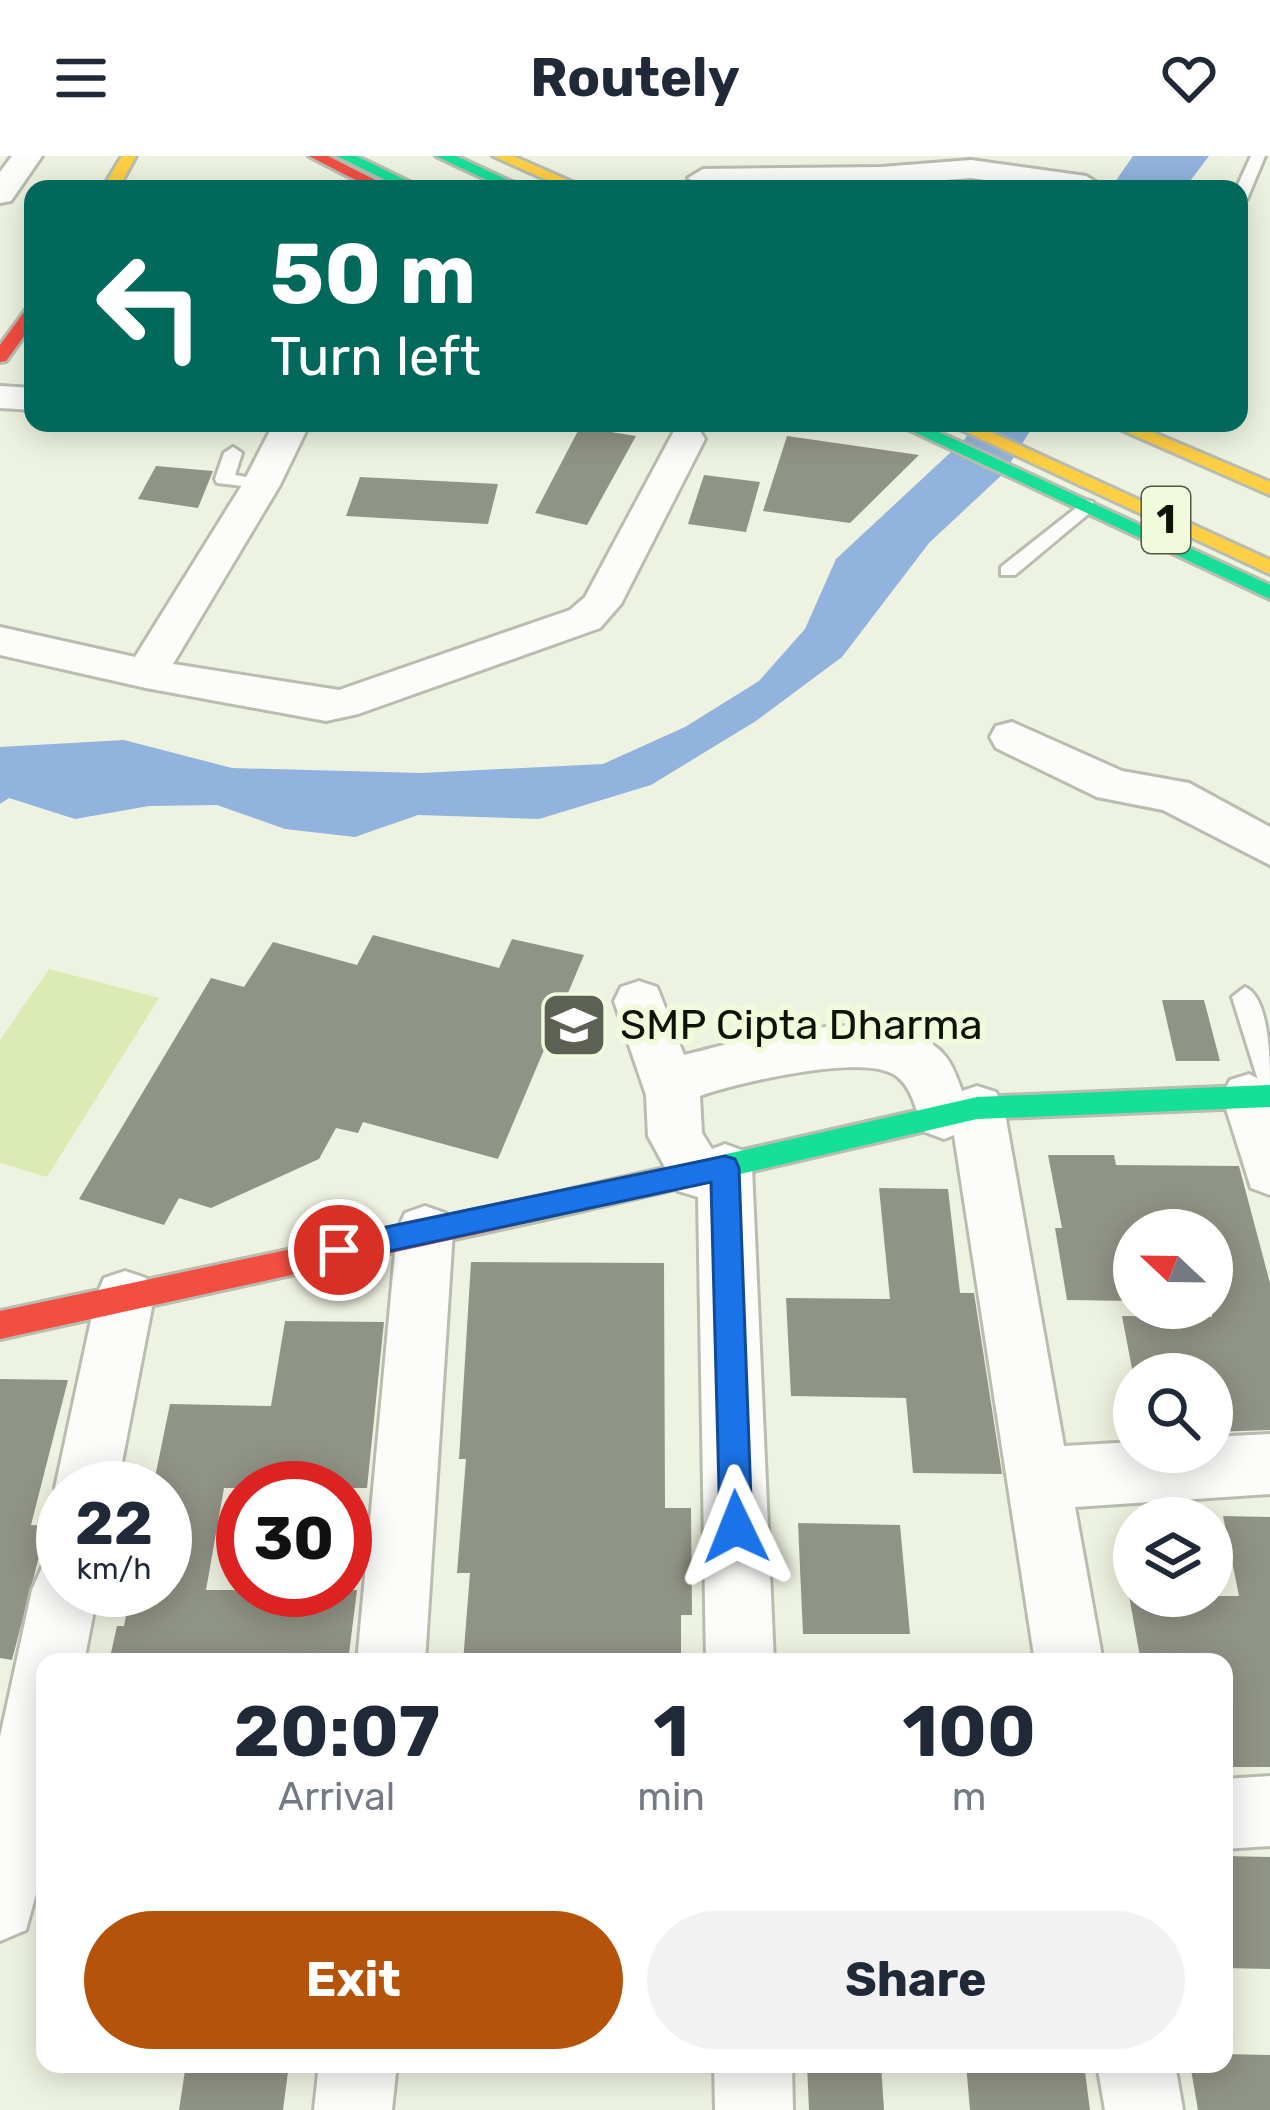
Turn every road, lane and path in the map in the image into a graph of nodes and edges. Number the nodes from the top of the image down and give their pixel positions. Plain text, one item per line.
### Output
1 (27, 156) edge
2 (316, 156) edge
3 (344, 156) edge
4 (443, 156) edge
5 (500, 156) edge
6 (880, 166) edge
7 (703, 174) edge
8 (367, 180) edge
9 (396, 180) edge
10 (498, 180) edge
11 (558, 180) edge
12 (1050, 180) edge
13 (0, 194) edge
14 (24, 324) edge
15 (0, 357) edge
16 (288, 432) edge
17 (927, 432) edge
18 (972, 432) edge
19 (1106, 432) edge
20 (1156, 432) edge
21 (688, 439) dead end
22 (233, 454) dead end
23 (1057, 480) junction
24 (262, 484) junction
25 (1270, 489) edge
26 (1086, 506) junction
27 (1270, 518) edge
28 (1270, 568) edge
29 (1008, 571) dead end
30 (1270, 593) edge
31 (0, 641) edge
32 (146, 674) junction
33 (1012, 737) dead end
34 (1270, 848) edge
35 (1245, 997) dead end
36 (639, 1001) dead end
37 (1263, 1090) edge
38 (673, 1095) junction
39 (960, 1112) junction
40 (711, 1171) junction
41 (1270, 1172) edge
42 (425, 1231) junction
43 (125, 1297) junction
44 (0, 1324) edge
45 (92, 1461) edge
46 (1270, 1464) edge
47 (1039, 1478) junction
48 (59, 1617) edge
49 (52, 1653) edge
50 (392, 1653) edge
51 (739, 1653) edge
52 (1068, 1653) edge
53 (36, 1730) edge
54 (1270, 1811) edge
55 (1233, 1813) edge
56 (0, 1904) edge
57 (357, 2073) edge
58 (753, 2073) edge
59 (1138, 2073) edge
60 (353, 2110) edge
61 (754, 2110) edge
62 (1144, 2110) edge

1 - 13 street
2 - 8 main road
3 - 9 main road
4 - 10 main road
5 - 11 main road
6 - 7 street
6 - 12 street
14 - 15 main road
16 - 24 street
17 - 23 main road
18 - 23 main road, 1
19 - 27 main road, 1
20 - 25 main road
21 - 32 street
22 - 24 lane
23 - 26 main road
23 - 28 main road, 1
24 - 32 street
26 - 29 lane
26 - 30 main road
31 - 32 street
33 - 34 street
35 - 37 lane
36 - 38 street
37 - 39 main road
37 - 41 street
38 - 39 street
38 - 40 street
39 - 40 main road
39 - 47 street
40 - 42 main road
40 - 51 street
42 - 43 main road
42 - 50 street
43 - 44 main road
43 - 45 street
46 - 47 street
47 - 52 street
48 - 49 street
53 - 56 street
54 - 55 street
57 - 60 street
58 - 61 street
59 - 62 street

